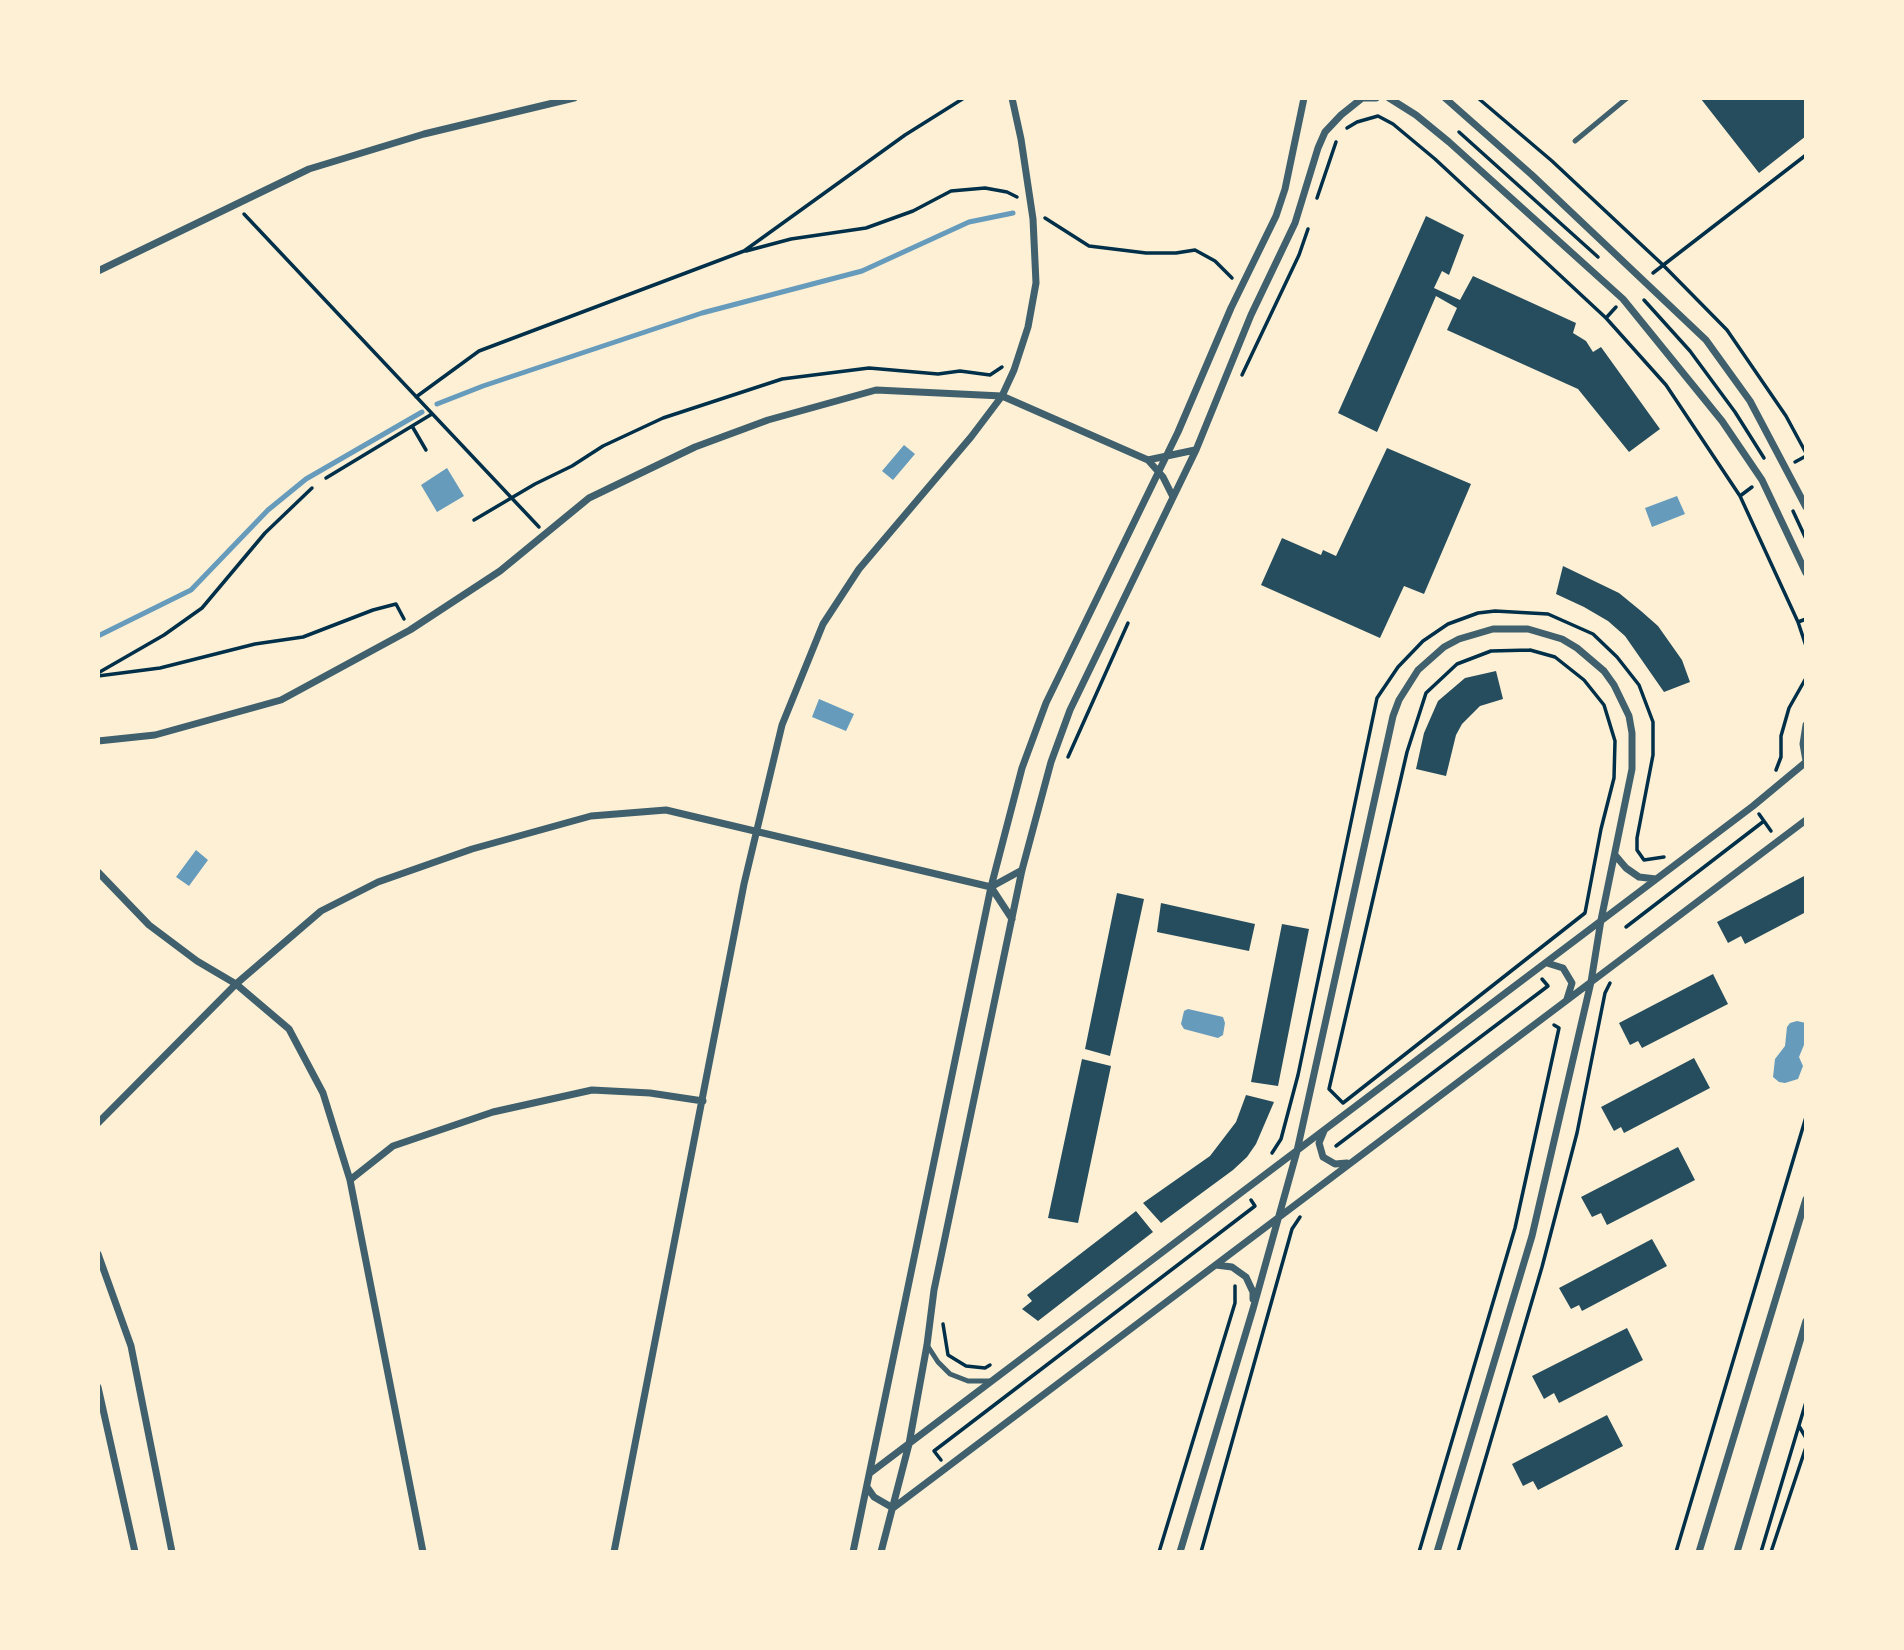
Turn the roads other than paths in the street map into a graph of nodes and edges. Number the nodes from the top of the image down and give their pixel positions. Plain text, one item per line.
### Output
1 (574, 98) edge
2 (1012, 98) edge
3 (1304, 98) edge
4 (1359, 98) edge
5 (1376, 98) edge
6 (1389, 98) edge
7 (1446, 98) edge
8 (1627, 98) edge
9 (1575, 141) dead end
10 (98, 271) edge
11 (1002, 396) junction
12 (1196, 450) junction
13 (1165, 458) junction
14 (1148, 460) junction
15 (1158, 471) junction
16 (1173, 497) junction
17 (1806, 507) edge
18 (1806, 573) edge
19 (1806, 725) edge
20 (98, 741) edge
21 (1806, 762) edge
22 (1806, 820) edge
23 (757, 830) junction
24 (1615, 855) junction
25 (1023, 870) junction
26 (98, 872) edge
27 (1657, 879) junction
28 (991, 887) junction
29 (1012, 919) junction
30 (1601, 920) junction
31 (1547, 963) junction
32 (1591, 982) junction
33 (236, 984) junction
34 (1567, 1000) junction
35 (703, 1101) junction
36 (98, 1123) edge
37 (1325, 1130) junction
38 (1297, 1151) junction
39 (1349, 1163) junction
40 (350, 1180) junction
41 (1806, 1199) edge
42 (1277, 1219) junction
43 (98, 1254) edge
44 (1215, 1265) junction
45 (1253, 1309) junction
46 (1806, 1321) edge
47 (927, 1345) junction
48 (992, 1381) junction
49 (98, 1387) edge
50 (909, 1444) junction
51 (870, 1473) junction
52 (867, 1487) junction
53 (893, 1508) junction
54 (135, 1552) edge
55 (172, 1552) edge
56 (424, 1552) edge
57 (614, 1552) edge
58 (853, 1552) edge
59 (881, 1552) edge
60 (1180, 1552) edge
61 (1437, 1552) edge
62 (1699, 1552) edge
63 (1737, 1552) edge

1 - 10 street
2 - 11 street
3 - 13 street
4 - 5 street
4 - 12 street
6 - 18 street
7 - 17 street
8 - 9 lane
11 - 14 street
11 - 20 street
11 - 23 street
12 - 13 street
12 - 16 street
13 - 14 street
13 - 15 street
14 - 15 street
15 - 16 street
15 - 28 street
16 - 25 street
19 - 21 street
21 - 27 street
22 - 32 street
23 - 28 street
23 - 33 street
23 - 35 street
24 - 27 street
24 - 30 street
24 - 38 street
25 - 28 street
25 - 29 street
26 - 33 street
27 - 30 street
28 - 29 street
28 - 51 street
29 - 47 street
30 - 31 street
30 - 32 street
31 - 34 street
31 - 37 street
32 - 34 street
32 - 61 street
33 - 36 street
33 - 40 street
34 - 39 street
35 - 40 street
35 - 57 street
37 - 38 street
37 - 39 street
38 - 42 street
38 - 48 street
39 - 42 street
40 - 56 street
41 - 62 street
42 - 44 street
42 - 45 street
43 - 55 street
44 - 45 street
44 - 53 street
45 - 60 street
46 - 63 street
47 - 48 lane
47 - 50 street
48 - 50 street
49 - 54 street
50 - 51 street
50 - 53 street
51 - 52 street
52 - 53 street
52 - 58 street
53 - 59 street

